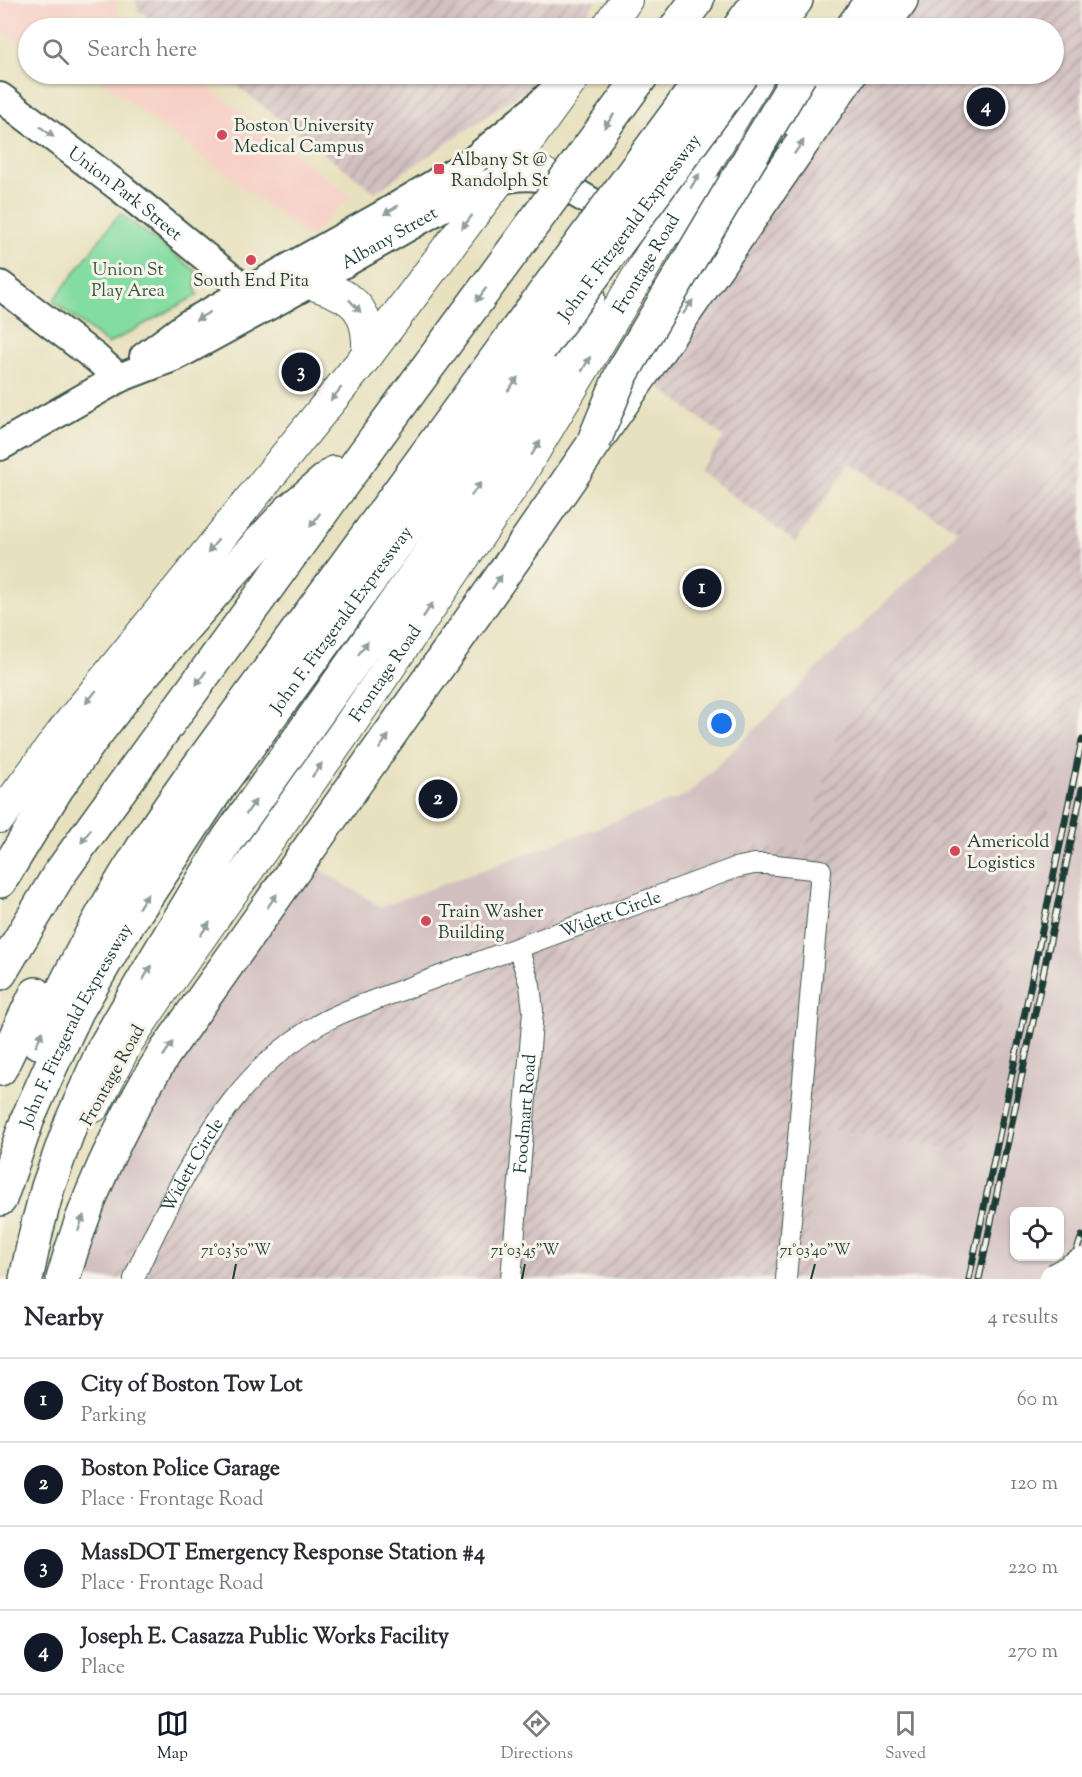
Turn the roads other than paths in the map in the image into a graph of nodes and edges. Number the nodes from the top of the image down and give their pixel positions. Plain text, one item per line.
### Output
1 (626, 0) edge
2 (697, 0) edge
3 (738, 0) edge
4 (759, 0) edge
5 (796, 0) edge
6 (803, 0) edge
7 (872, 0) edge
8 (901, 0) edge
9 (614, 18) edge
10 (684, 18) edge
11 (724, 18) edge
12 (746, 18) edge
13 (782, 18) edge
14 (792, 18) edge
15 (843, 18) edge
16 (888, 18) edge
17 (560, 84) edge
18 (569, 84) edge
19 (636, 84) edge
20 (678, 84) edge
21 (699, 84) edge
22 (735, 84) edge
23 (753, 84) edge
24 (794, 84) edge
25 (813, 84) edge
26 (843, 84) edge
27 (0, 97) edge
28 (507, 169) junction
29 (557, 182) joint
30 (665, 231) junction
31 (310, 283) junction
32 (0, 285) edge
33 (247, 291) junction
34 (530, 338) junction
35 (368, 354) junction
36 (119, 378) junction
37 (375, 439) junction
38 (594, 441) junction
39 (0, 446) edge
40 (0, 817) edge
41 (0, 880) edge
42 (518, 948) junction
43 (0, 973) edge
44 (0, 1069) edge
45 (0, 1175) edge
46 (0, 1199) edge
47 (1082, 1264) edge
48 (27, 1279) edge
49 (63, 1279) edge
50 (134, 1279) edge
51 (511, 1279) edge
52 (786, 1279) edge
53 (1056, 1279) edge

1 - 9 main road
2 - 10 highway
3 - 11 highway
4 - 12 highway
5 - 13 highway
6 - 14 main road
7 - 15 highway
8 - 16 highway
17 -> 33 main road, Albany Street
18 - 28 main road
19 -> 37 highway, bridge
20 - 34 highway
21 - 34 highway, bridge
22 - 34 highway, John F. Fitzgerald Expressway, bridge
30 -> 23 main road, Frontage Road
24 - 38 highway, bridge
25 - 30 highway
38 -> 26 highway, bridge
27 -> 33 main road, Union Park Street
28 - 29 main road
28 - 31 main road, Albany Street
28 -> 35 main road
29 - 30 main road
48 -> 30 main road, Frontage Road
31 -> 35 main road
31 - 36 main road, Albany Street
32 - 36 main road
33 -> 36 main road, Albany Street
34 - 44 highway
45 -> 34 highway
46 -> 34 highway, John F. Fitzgerald Expressway
48 -> 34 highway
35 -> 40 main road
36 - 39 main road, Albany Street
37 - 41 highway
37 -> 43 highway
49 -> 38 highway
42 - 50 street, Widett Circle
42 - 51 street, Foodmart Road
42 - 52 street, Widett Circle
47 - 53 main road, bridge

